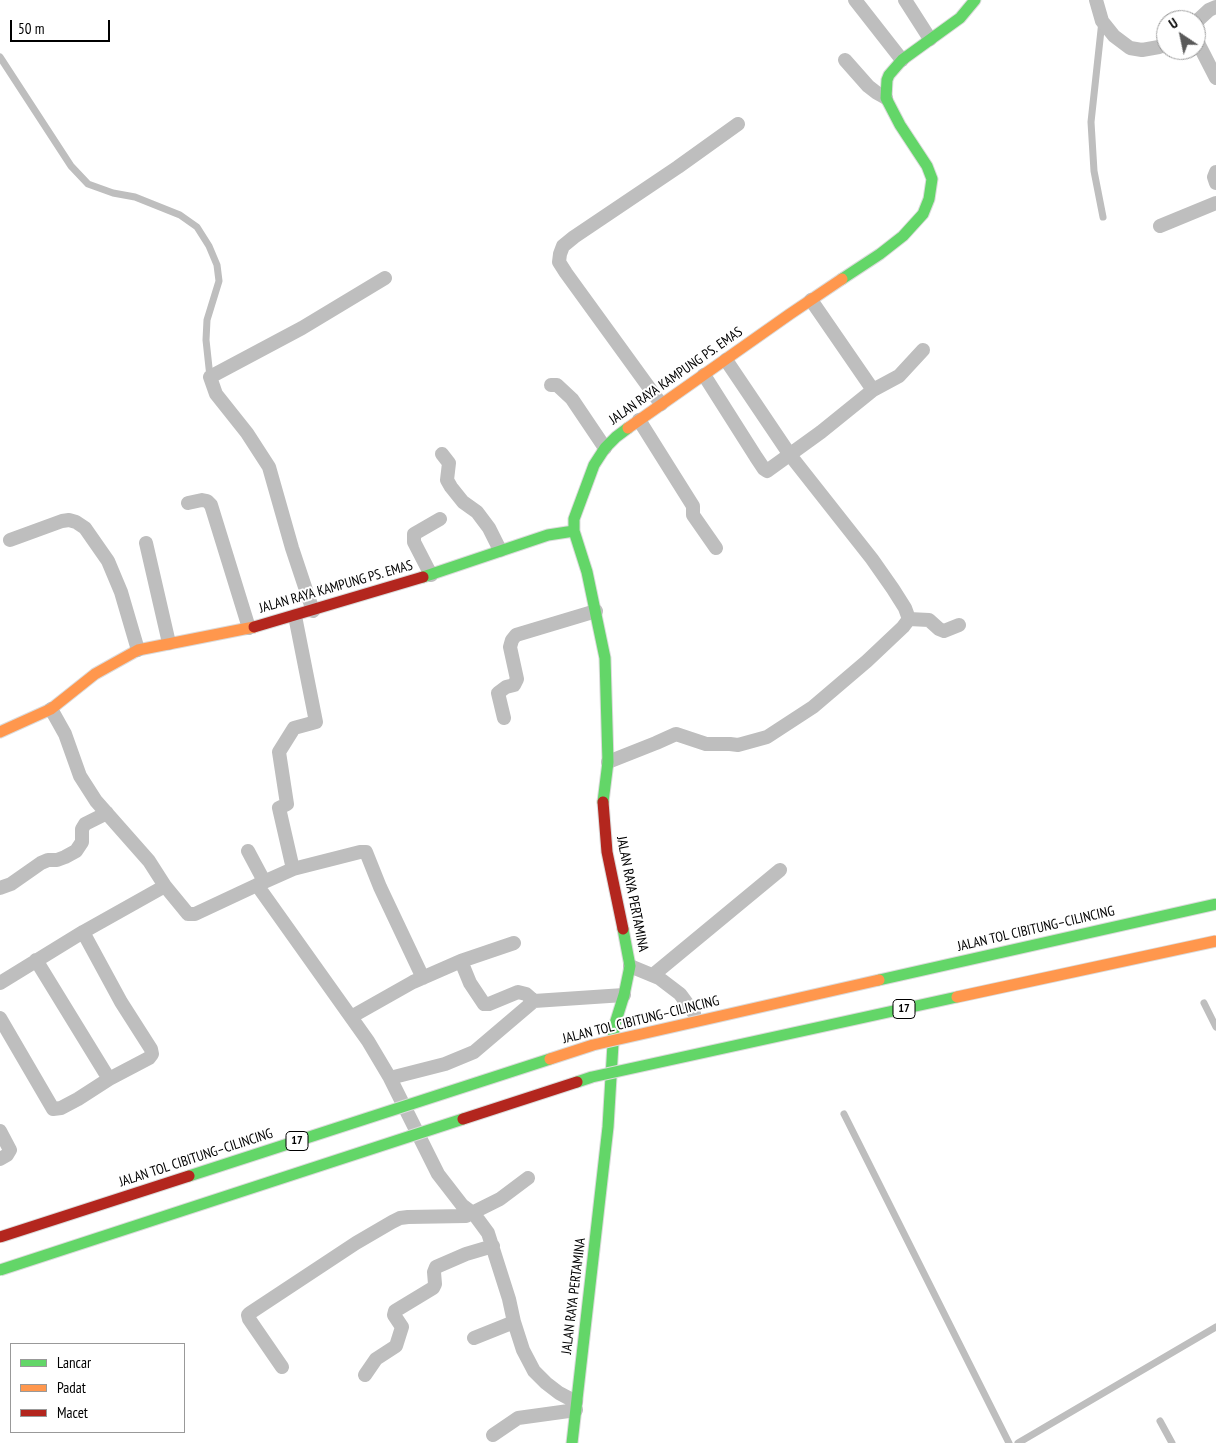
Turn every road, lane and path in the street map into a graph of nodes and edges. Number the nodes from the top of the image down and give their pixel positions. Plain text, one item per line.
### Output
1 (855, 0) edge
2 (905, 0) edge
3 (975, 0) edge
4 (1096, 0) edge
5 (1102, 21) junction
6 (930, 39) junction
7 (1156, 48) edge
8 (0, 57) edge
9 (1206, 59) edge
10 (845, 60) dead end
11 (902, 60) junction
12 (1216, 78) edge
13 (886, 98) junction
14 (738, 124) dead end
15 (1216, 172) edge
16 (1216, 183) edge
17 (1216, 203) edge
18 (1103, 217) dead end
19 (1160, 226) dead end
20 (385, 278) dead end
21 (811, 300) junction
22 (923, 350) dead end
23 (726, 360) junction
24 (704, 375) junction
25 (210, 377) junction
26 (551, 385) dead end
27 (873, 390) junction
28 (661, 404) junction
29 (639, 420) junction
30 (605, 448) junction
31 (442, 454) dead end
32 (790, 455) junction
33 (188, 504) dead end
34 (440, 519) dead end
35 (574, 531) junction
36 (10, 540) dead end
37 (146, 543) dead end
38 (716, 548) dead end
39 (500, 550) junction
40 (431, 575) junction
41 (313, 611) junction
42 (596, 611) junction
43 (295, 616) junction
44 (908, 619) junction
45 (959, 625) dead end
46 (249, 628) junction
47 (169, 643) junction
48 (138, 650) junction
49 (51, 709) junction
50 (504, 718) dead end
51 (0, 732) edge
52 (608, 762) junction
53 (107, 813) junction
54 (248, 851) dead end
55 (293, 869) junction
56 (780, 870) dead end
57 (261, 883) junction
58 (165, 886) junction
59 (0, 888) edge
60 (1216, 904) edge
61 (83, 932) junction
62 (1216, 941) edge
63 (514, 943) dead end
64 (36, 960) junction
65 (461, 961) junction
66 (630, 966) junction
67 (653, 975) junction
68 (424, 978) junction
69 (0, 983) edge
70 (624, 995) junction
71 (534, 1001) junction
72 (1204, 1004) dead end
73 (694, 1013) dead end
74 (351, 1017) junction
75 (0, 1018) edge
76 (1216, 1027) edge
77 (390, 1078) junction
78 (110, 1079) junction
79 (844, 1114) dead end
80 (0, 1131) edge
81 (0, 1159) edge
82 (528, 1178) dead end
83 (474, 1214) junction
84 (0, 1237) edge
85 (493, 1246) junction
86 (0, 1270) edge
87 (514, 1322) junction
88 (1216, 1327) edge
89 (474, 1338) dead end
90 (282, 1367) dead end
91 (365, 1375) dead end
92 (576, 1406) junction
93 (1160, 1421) dead end
94 (493, 1435) dead end
95 (572, 1443) edge
96 (1009, 1443) edge
97 (1018, 1443) edge
98 (1172, 1443) edge

1 - 11 street
2 - 6 street
3 - 6 main road
4 - 5 street
5 - 7 street
5 - 18 lane
6 - 11 main road
8 - 25 lane
9 - 12 street
10 - 13 street
11 - 13 main road
13 - 21 main road, JALAN RAYA KAMPUNG PS. EMAS
14 - 28 street
15 - 16 street
17 - 19 street
20 - 25 street
21 - 23 main road, JALAN RAYA KAMPUNG PS. EMAS
21 - 27 street
22 - 27 street
23 - 24 main road, JALAN RAYA KAMPUNG PS. EMAS
23 - 32 street
24 - 28 main road, JALAN RAYA KAMPUNG PS. EMAS
24 - 32 street
25 - 41 street
26 - 30 street
27 - 32 street
28 - 29 main road, JALAN RAYA KAMPUNG PS. EMAS
29 - 30 main road, JALAN RAYA KAMPUNG PS. EMAS
29 - 38 street
30 - 35 main road, JALAN RAYA KAMPUNG PS. EMAS
31 - 39 street
32 - 44 street
33 - 46 street
34 - 40 street
35 - 39 main road, JALAN RAYA KAMPUNG PS. EMAS
35 - 42 main road, JALAN RAYA PERTAMINA
36 - 48 street
37 - 47 street
39 - 40 main road, JALAN RAYA KAMPUNG PS. EMAS
40 - 41 main road, JALAN RAYA KAMPUNG PS. EMAS
41 - 43 main road, JALAN RAYA KAMPUNG PS. EMAS
42 - 50 street
42 - 52 main road, JALAN RAYA PERTAMINA
43 - 46 main road, JALAN RAYA KAMPUNG PS. EMAS
43 - 55 street
44 - 45 street
44 - 52 street
46 - 47 main road, JALAN RAYA KAMPUNG PS. EMAS
47 - 48 main road, JALAN RAYA KAMPUNG PS. EMAS
48 - 49 main road, JALAN RAYA KAMPUNG PS. EMAS
49 - 51 main road, JALAN RAYA KAMPUNG PS. EMAS
49 - 53 street
52 - 66 main road, JALAN RAYA PERTAMINA
53 - 58 street
53 - 59 street
54 - 57 street
55 - 57 street
55 - 68 street
56 - 67 street
57 - 58 street
57 - 74 street
58 - 61 street
60 - 84 main road, JALAN TOL CIBITUNG–CILINCING / 17, bridge
61 - 64 street
61 - 78 street
62 - 86 main road, 17, bridge
63 - 65 street
64 - 69 street
64 - 78 street
65 - 68 street
65 - 71 street
66 - 67 street
66 - 70 main road, JALAN RAYA PERTAMINA
67 - 73 street
68 - 74 street
70 - 71 street
70 - 92 main road, JALAN RAYA PERTAMINA
71 - 77 street
72 - 76 lane
74 - 77 street
75 - 78 street
77 - 83 street
79 - 96 lane
80 - 81 street
82 - 83 street
83 - 85 street
83 - 90 street
85 - 87 street
85 - 91 street
87 - 89 street
87 - 92 street
88 - 97 lane
92 - 94 street
92 - 95 main road, JALAN RAYA PERTAMINA
93 - 98 lane

